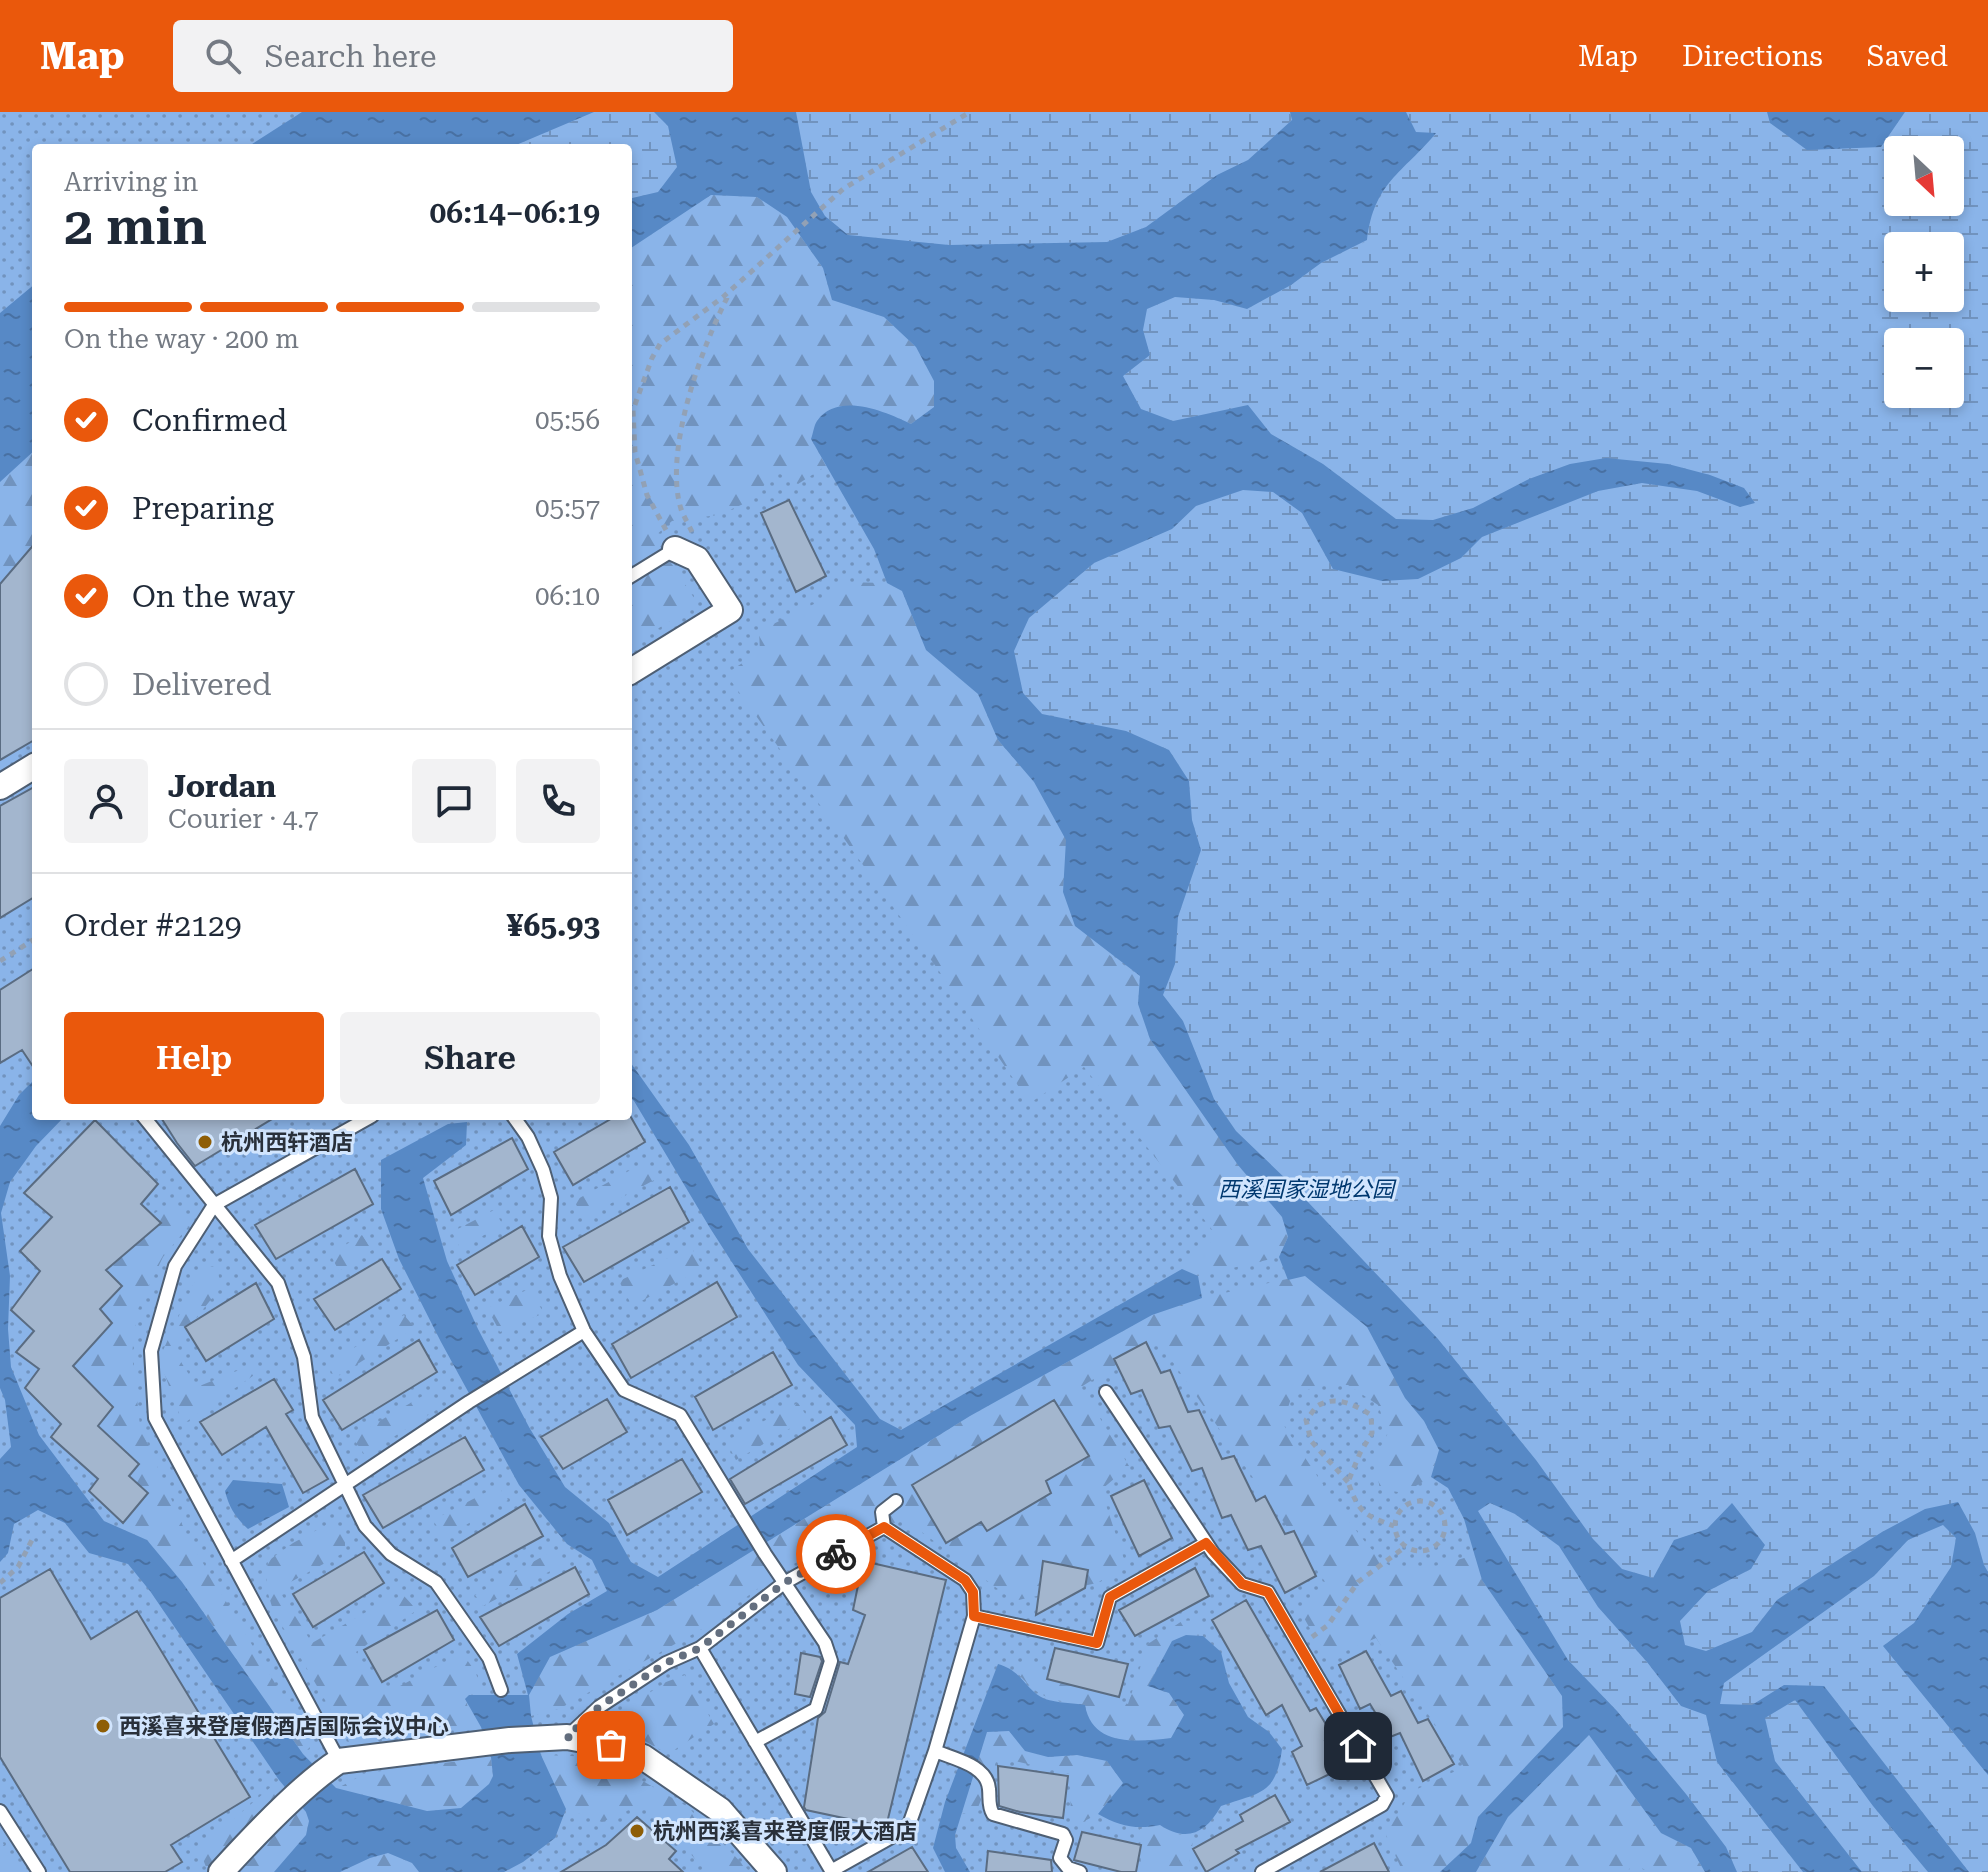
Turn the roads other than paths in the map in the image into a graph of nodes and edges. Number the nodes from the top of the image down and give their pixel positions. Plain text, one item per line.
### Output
1 (689, 549) joint
2 (632, 576) edge
3 (632, 671) edge
4 (32, 767) edge
5 (0, 787) edge
6 (146, 1120) edge
7 (365, 1120) edge
8 (516, 1120) edge
9 (214, 1205) junction
10 (584, 1331) junction
11 (1106, 1392) dead end
12 (345, 1483) junction
13 (896, 1501) dead end
14 (884, 1527) junction
15 (1206, 1543) junction
16 (231, 1561) junction
17 (784, 1583) junction
18 (974, 1616) junction
19 (700, 1648) junction
20 (501, 1690) dead end
21 (567, 1737) junction
22 (755, 1742) junction
23 (935, 1751) junction
24 (334, 1764) junction
25 (0, 1811) edge
26 (39, 1872) edge
27 (221, 1872) edge
28 (774, 1872) edge
29 (832, 1872) edge
30 (1080, 1872) edge
31 (1262, 1872) edge

1 - 2 lane
1 - 3 street
4 - 5 street
6 - 9 lane
7 - 9 lane
8 - 10 lane
9 - 12 lane
9 - 16 lane
10 - 12 lane
10 - 17 lane
11 - 15 lane
12 - 16 lane
12 - 20 lane
13 - 14 lane
14 - 17 lane
14 - 18 lane
15 - 18 lane
15 - 31 lane
16 - 24 lane
17 - 19 lane
17 - 22 lane
18 - 23 lane
19 - 21 lane
19 - 22 lane
21 - 24 street
21 - 28 street
22 - 29 lane
23 - 29 lane
23 - 30 lane
24 - 27 street
25 - 26 lane

